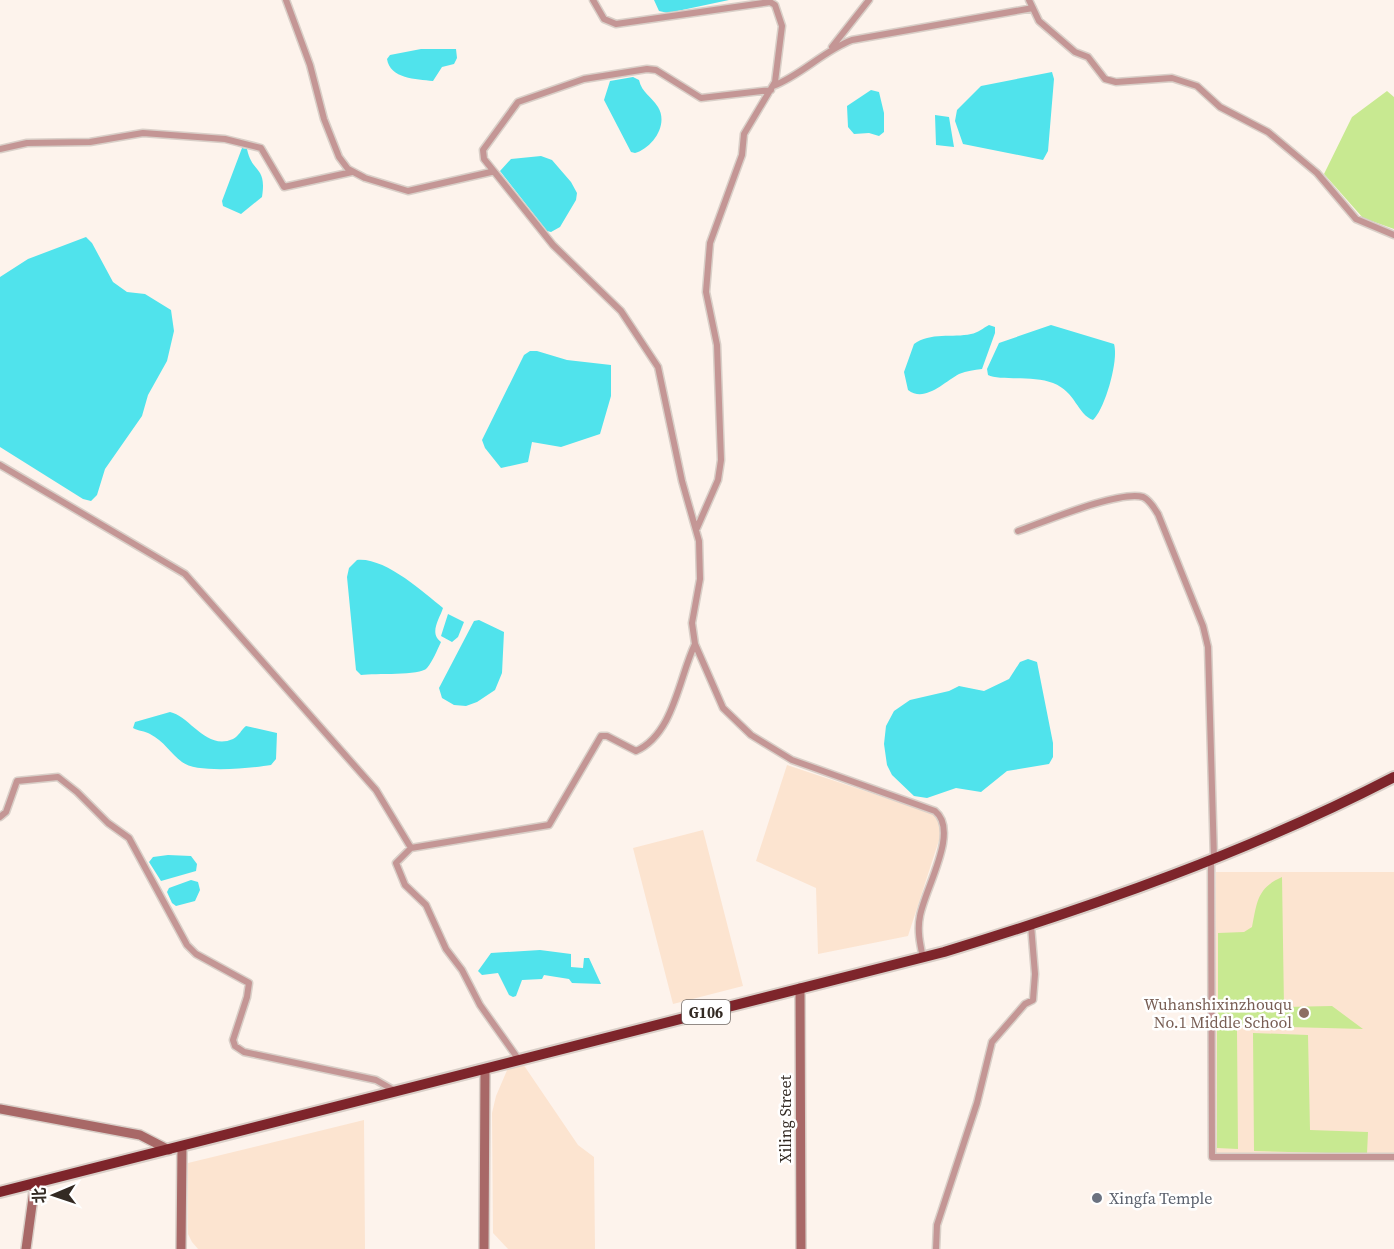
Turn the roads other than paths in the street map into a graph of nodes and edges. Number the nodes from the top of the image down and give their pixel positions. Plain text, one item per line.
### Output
1 (286, 0) edge
2 (593, 0) edge
3 (868, 0) edge
4 (1029, 0) edge
5 (1033, 8) junction
6 (832, 48) junction
7 (772, 88) junction
8 (0, 149) edge
9 (352, 172) junction
10 (491, 172) junction
11 (1394, 235) edge
12 (0, 465) edge
13 (696, 528) junction
14 (1018, 531) dead end
15 (694, 644) junction
16 (1394, 777) edge
17 (0, 817) edge
18 (411, 848) junction
19 (1212, 860) junction
20 (1031, 925) junction
21 (923, 958) junction
22 (800, 988) junction
23 (519, 1061) junction
24 (485, 1070) junction
25 (398, 1093) junction
26 (0, 1108) edge
27 (182, 1146) junction
28 (169, 1150) junction
29 (1394, 1157) edge
30 (35, 1183) junction
31 (0, 1192) edge
32 (26, 1249) edge
33 (181, 1249) edge
34 (484, 1249) edge
35 (801, 1249) edge
36 (936, 1249) edge

1 - 9 street
2 - 7 street
3 - 6 street
4 - 5 street
5 - 6 street
5 - 11 street
6 - 7 street
7 - 10 street
7 - 13 street
8 - 9 street
9 - 10 street
10 - 13 street
12 - 18 street
13 - 15 street
14 - 19 street
15 - 18 street
15 - 21 street
16 - 19 highway, G106
17 - 25 street
18 - 23 street
19 - 20 highway, G106
19 - 29 street
20 - 21 highway, G106
20 - 36 street
21 - 22 highway, G106
22 - 23 highway, G106
22 - 35 street, Xiling Street
23 - 24 highway, G106
24 - 25 highway, G106
24 - 34 street
25 - 27 highway, G106
26 - 28 street
27 - 28 highway, G106
27 - 33 street
28 - 30 highway, G106
30 - 31 highway, G106
30 - 32 street

